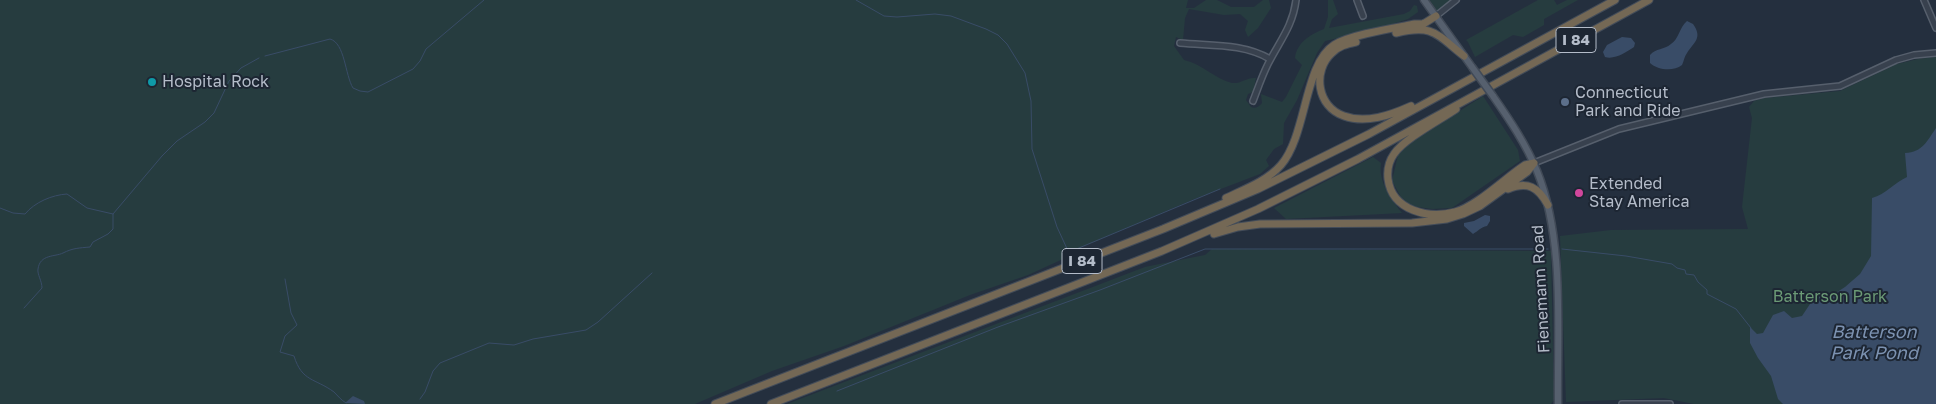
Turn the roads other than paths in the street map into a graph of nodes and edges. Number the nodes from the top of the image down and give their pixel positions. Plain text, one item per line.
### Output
1 (1296, 0) edge
2 (1357, 0) edge
3 (1424, 0) edge
4 (1456, 0) edge
5 (1615, 0) edge
6 (1649, 0) edge
7 (1924, 0) edge
8 (1929, 12) junction
9 (1363, 16) dead end
10 (1436, 16) junction
11 (1936, 23) edge
12 (1419, 26) junction
13 (1936, 28) edge
14 (1180, 43) dead end
15 (1936, 53) edge
16 (1464, 56) junction
17 (1270, 59) junction
18 (1503, 79) junction
19 (1439, 95) junction
20 (1253, 101) dead end
21 (1534, 163) junction
22 (1500, 191) junction
23 (1548, 205) junction
24 (1196, 216) junction
25 (1190, 240) junction
26 (715, 404) edge
27 (771, 404) edge
28 (1558, 404) edge
29 (1622, 404) edge
30 (1670, 404) edge

1 - 17 street
2 - 9 street
3 - 10 main road, Fienemann Road
4 - 10 street
5 - 19 highway, I 84
6 - 18 highway, I 84
7 - 8 street
8 - 11 street
8 - 13 street
10 - 12 highway
10 - 16 main road, Fienemann Road
12 - 16 highway
12 - 19 highway
12 - 24 highway
14 - 17 street
15 - 21 street
16 - 21 main road, Fienemann Road, bridge
17 - 20 street
18 - 21 highway
18 - 25 highway, I 84
19 - 24 highway, I 84
21 - 22 highway
21 - 23 main road, Fienemann Road
22 - 23 highway
22 - 25 highway
23 - 28 main road, Fienemann Road
24 - 26 highway, I 84
25 - 27 highway, I 84
29 - 30 street

